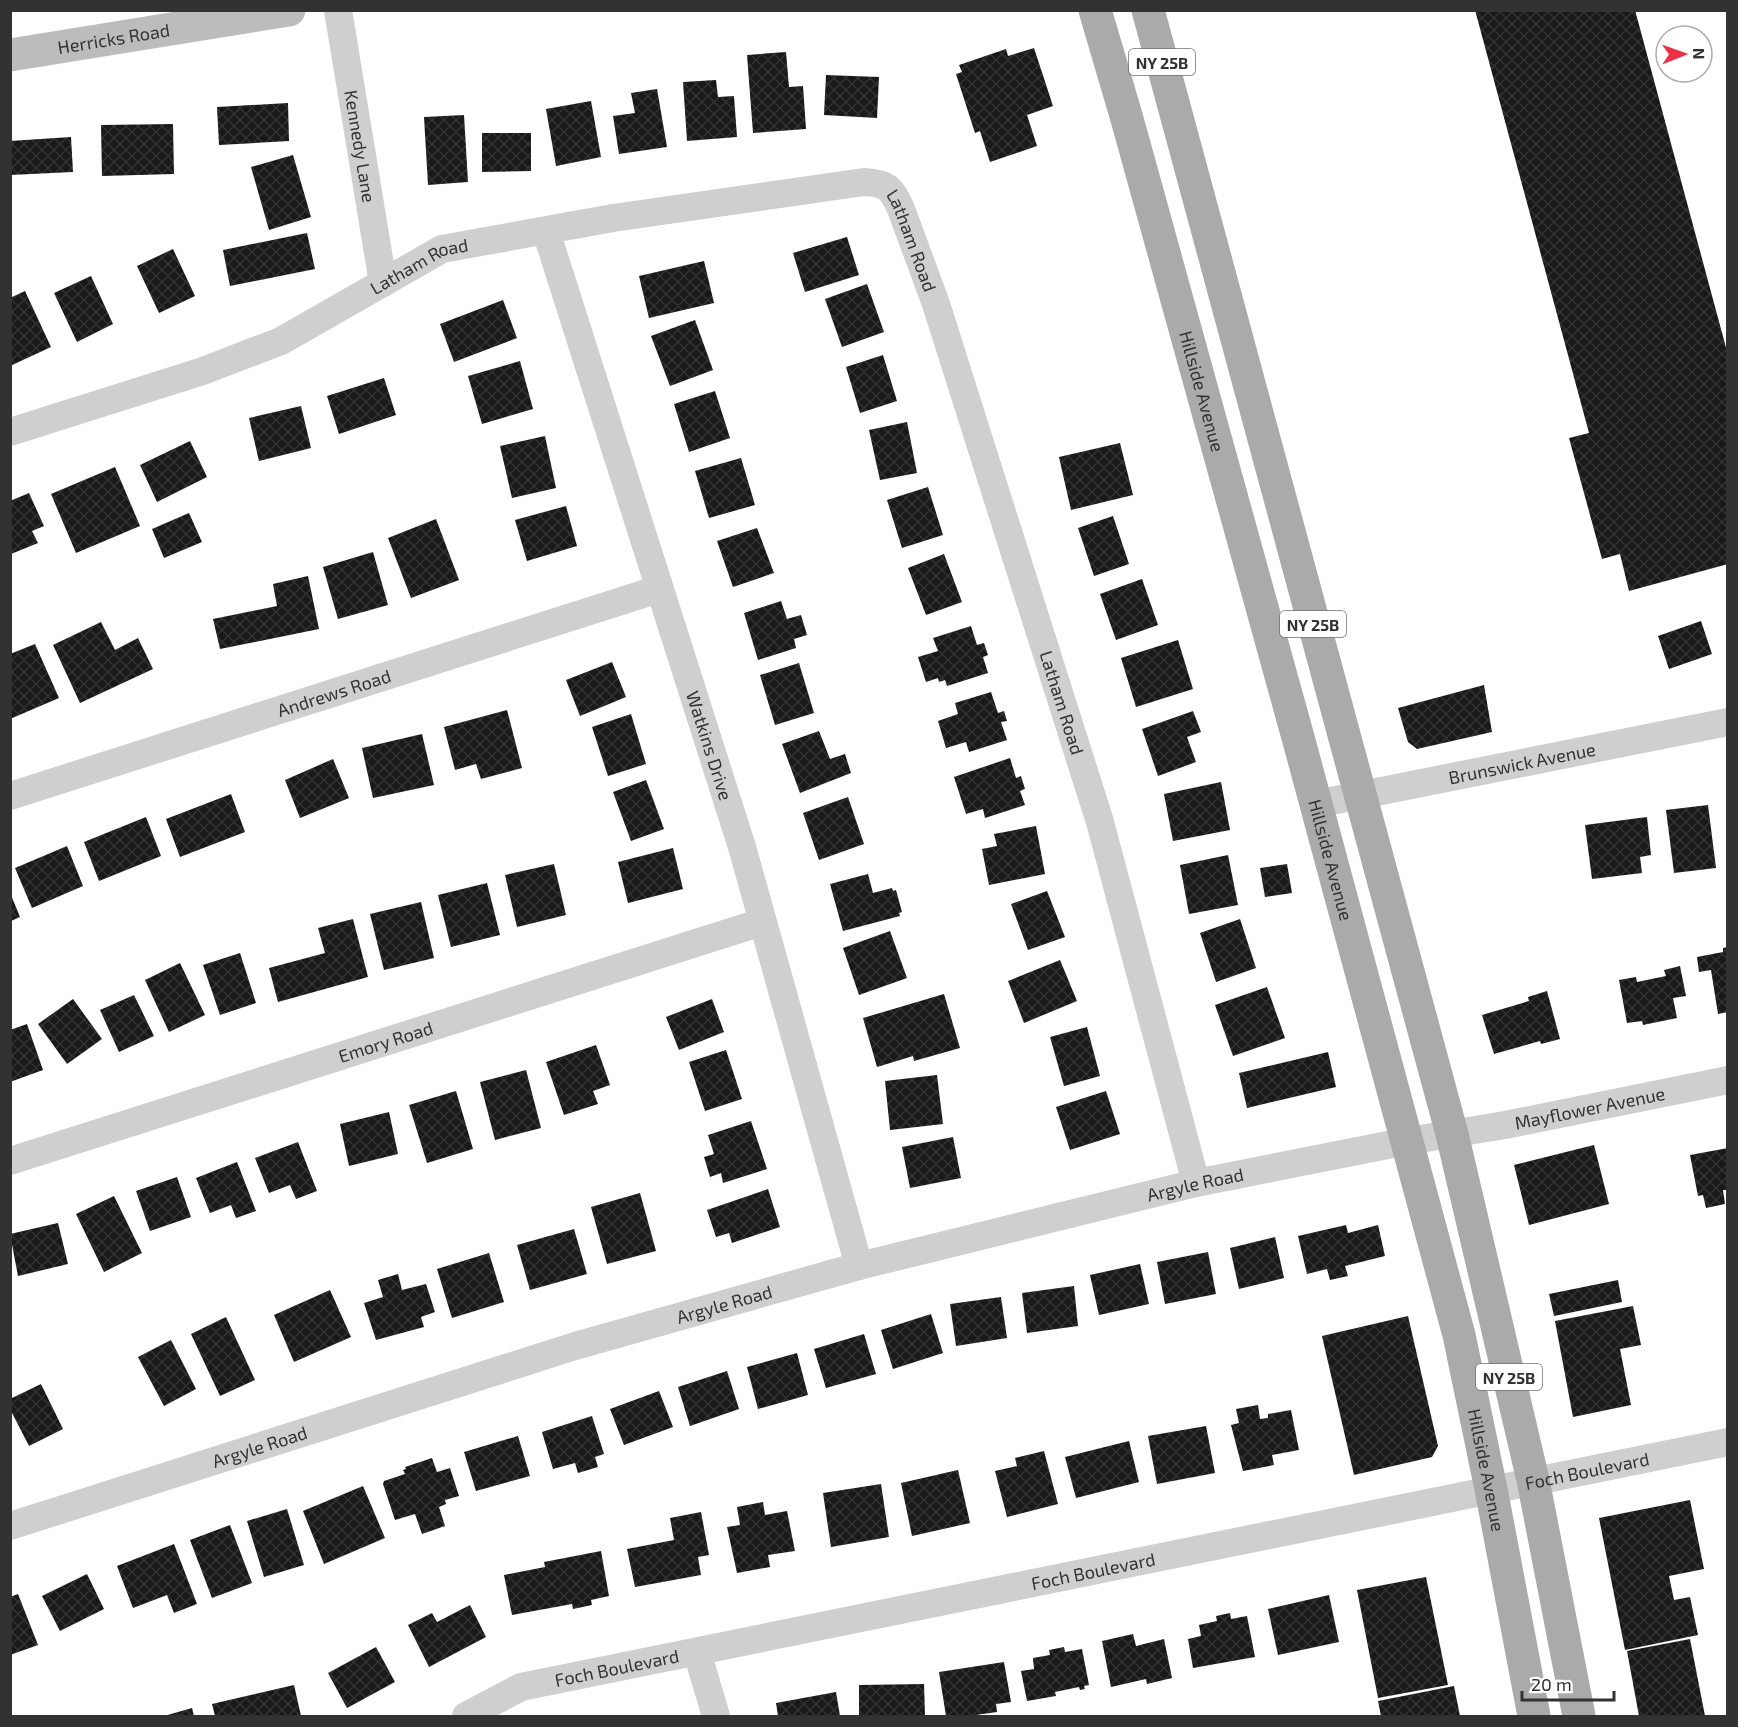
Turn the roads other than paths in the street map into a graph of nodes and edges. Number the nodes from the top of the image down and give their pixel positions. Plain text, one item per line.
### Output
1 (289, 10) edge
2 (338, 10) edge
3 (1095, 10) edge
4 (1148, 10) edge
5 (193, 18) edge
6 (10, 56) edge
7 (546, 231) junction
8 (383, 283) junction
9 (10, 432) edge
10 (659, 589) junction
11 (1728, 722) edge
12 (1360, 795) junction
13 (10, 796) edge
14 (1316, 804) junction
15 (762, 922) junction
16 (1728, 1080) edge
17 (1452, 1134) junction
18 (1408, 1141) junction
19 (10, 1161) edge
20 (1196, 1183) junction
21 (859, 1266) junction
22 (1728, 1442) edge
23 (1533, 1480) junction
24 (1491, 1489) junction
25 (10, 1526) edge
26 (697, 1652) junction
27 (466, 1716) edge
28 (716, 1716) edge
29 (1534, 1716) edge
30 (1579, 1716) edge

1 - 5 main road, Herricks Road
2 - 8 street, Kennedy Lane
3 - 14 main road, Hillside Avenue / NY 25B
4 - 12 main road, NY 25B
5 - 6 main road, Herricks Road
7 - 8 street, Latham Road
7 - 10 street, Watkins Drive
7 - 20 street, Latham Road
8 - 9 street, Latham Road
10 - 13 street, Andrews Road
10 - 15 street, Watkins Drive
11 - 12 street, Brunswick Avenue
12 - 14 street, Brunswick Avenue
12 - 17 main road, NY 25B
14 - 18 main road, Hillside Avenue / NY 25B
15 - 19 street, Emory Road
15 - 21 street, Watkins Drive
16 - 17 street, Mayflower Avenue
17 - 18 street, Argyle Road
17 - 23 main road, NY 25B
18 - 20 street, Argyle Road
18 - 24 main road, Hillside Avenue / NY 25B
20 - 21 street, Argyle Road
21 - 25 street, Argyle Road
22 - 23 street, Foch Boulevard
23 - 24 street, Foch Boulevard
23 - 30 main road, NY 25B
24 - 26 street, Foch Boulevard
24 - 29 main road, Hillside Avenue / NY 25B
26 - 27 street, Foch Boulevard
26 - 28 street

